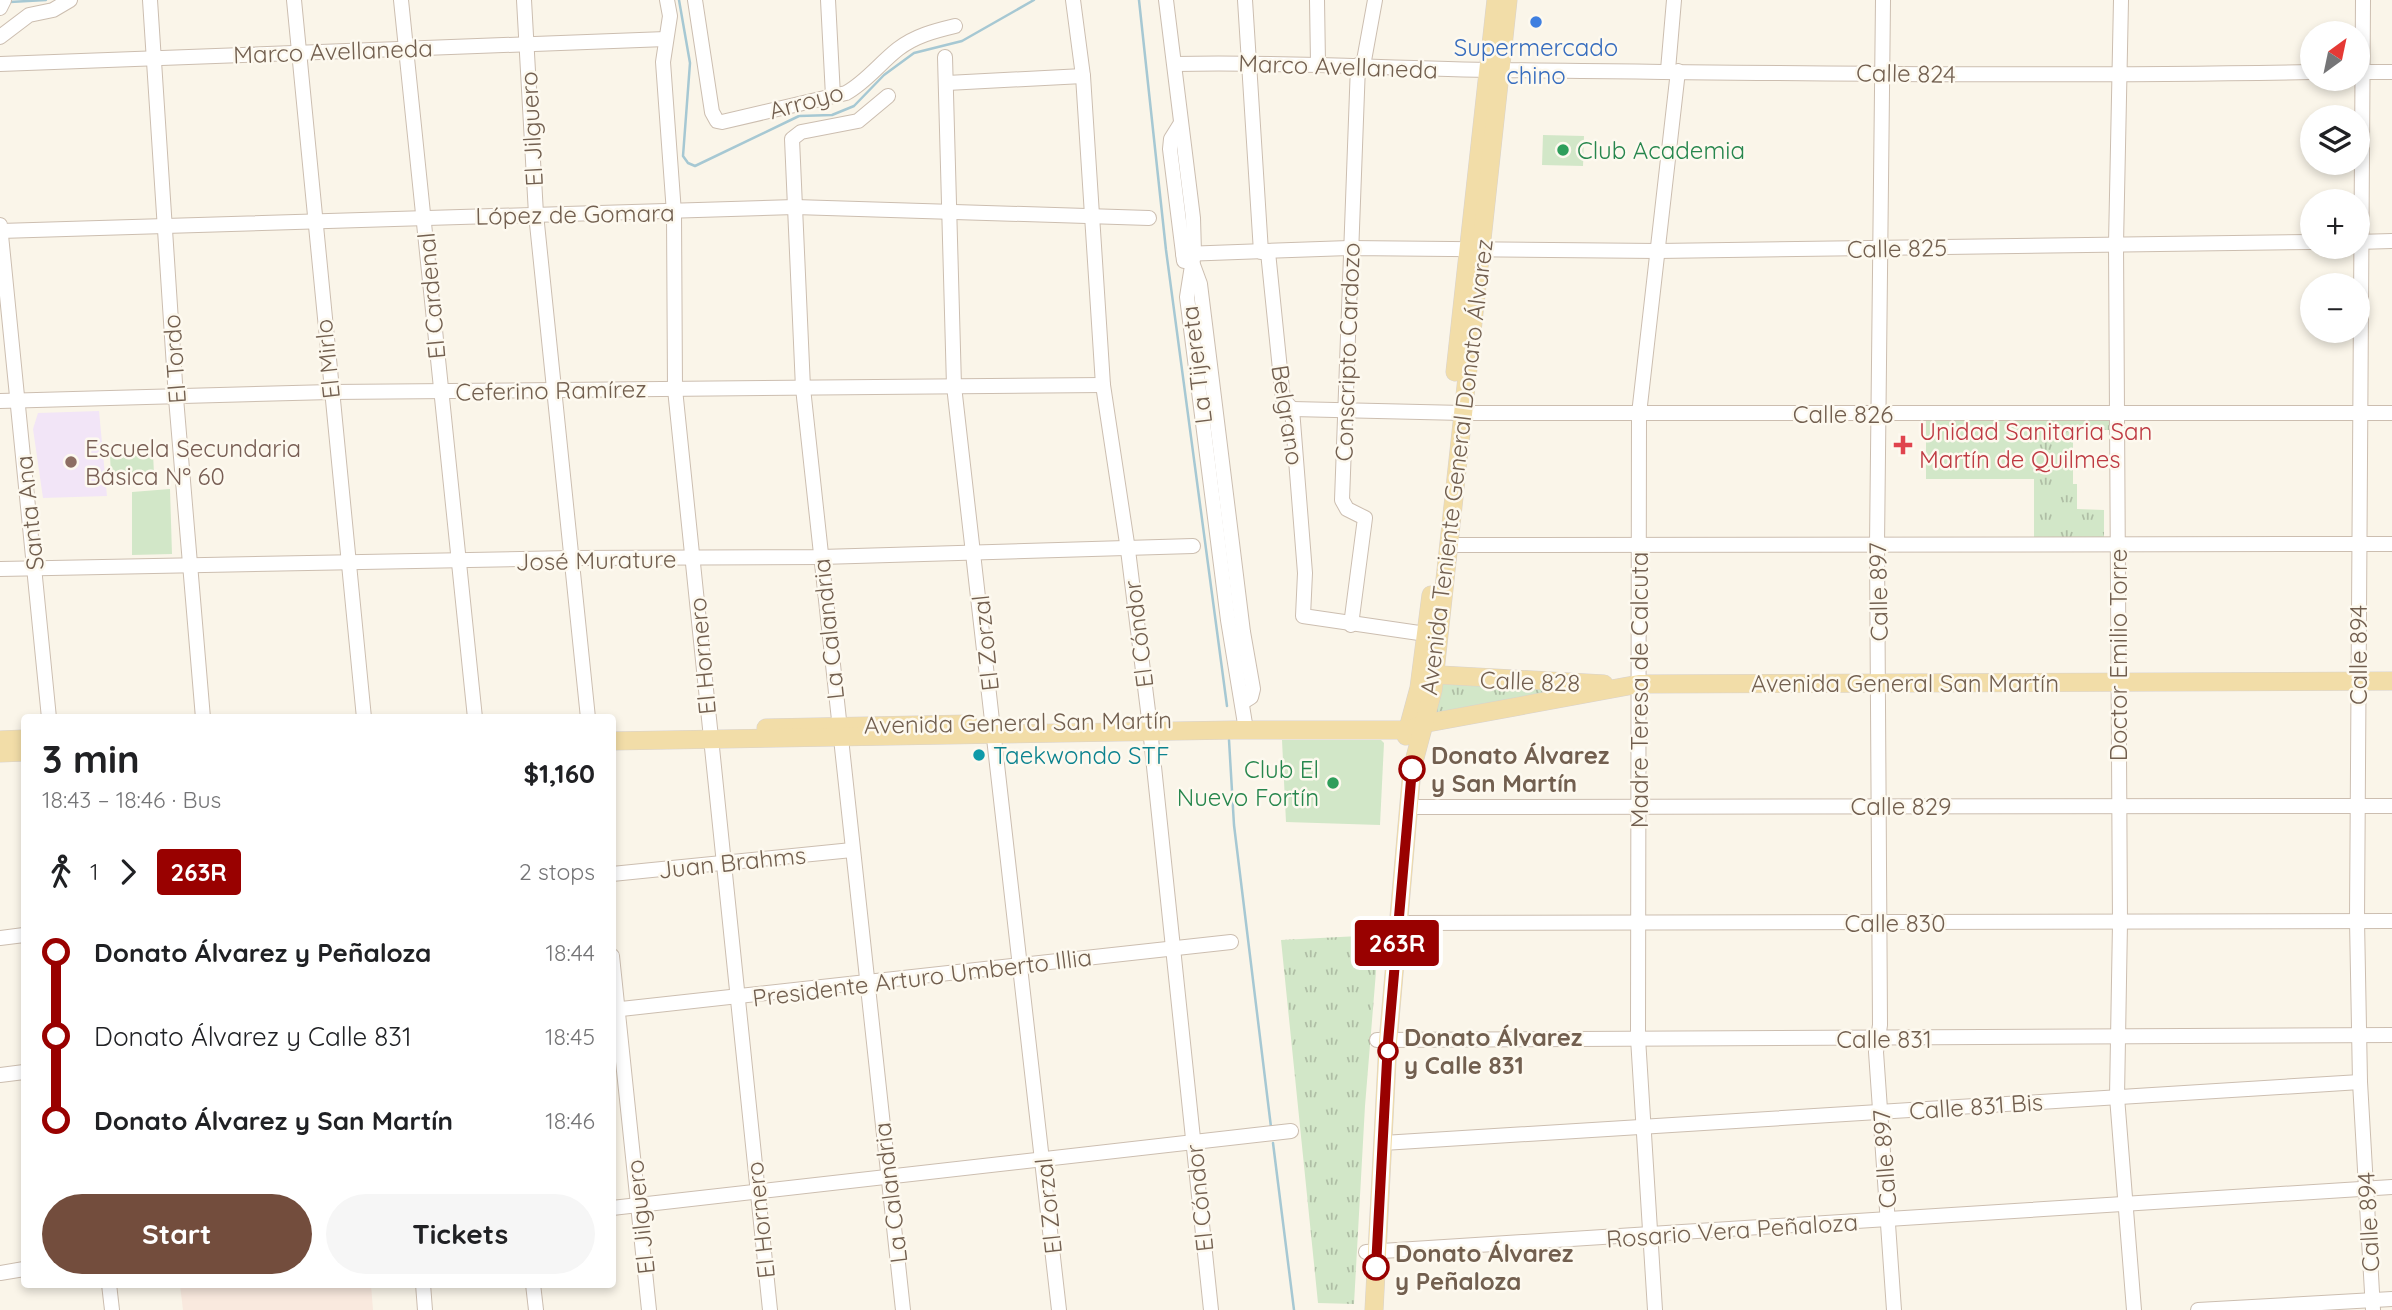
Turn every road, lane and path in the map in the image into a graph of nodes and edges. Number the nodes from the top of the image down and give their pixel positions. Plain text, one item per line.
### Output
1 (4, 0) edge
2 (70, 0) edge
3 (150, 0) edge
4 (294, 0) edge
5 (401, 0) edge
6 (524, 0) edge
7 (667, 0) edge
8 (695, 0) edge
9 (828, 0) edge
10 (1166, 0) edge
11 (1245, 0) edge
12 (1317, 0) edge
13 (1375, 0) edge
14 (1496, 0) edge
15 (1508, 0) edge
16 (1674, 0) edge
17 (1883, 0) edge
18 (2121, 0) edge
19 (2363, 0) edge
20 (1073, 1) edge
21 (0, 8) edge
22 (2362, 21) edge
23 (955, 26) dead end
24 (0, 37) edge
25 (666, 39) junction
26 (526, 42) junction
27 (408, 48) junction
28 (299, 52) junction
29 (155, 58) junction
30 (945, 58) dead end
31 (1249, 62) junction
32 (1318, 63) junction
33 (0, 64) edge
34 (1175, 64) junction
35 (1360, 65) junction
36 (1494, 70) junction
37 (1673, 71) junction
38 (2370, 71) edge
39 (2300, 72) edge
40 (2392, 72) edge
41 (1883, 73) junction
42 (1083, 76) junction
43 (2119, 76) junction
44 (947, 83) junction
45 (2360, 91) edge
46 (833, 96) junction
47 (888, 96) dead end
48 (2359, 189) edge
49 (795, 207) junction
50 (948, 212) junction
51 (674, 213) junction
52 (536, 214) junction
53 (1092, 216) junction
54 (424, 218) junction
55 (1149, 218) dead end
56 (314, 222) junction
57 (0, 225) edge
58 (164, 225) junction
59 (0, 231) edge
60 (2392, 241) edge
61 (2300, 242) edge
62 (2370, 242) edge
63 (2116, 244) junction
64 (1349, 248) junction
65 (1879, 248) junction
66 (1475, 250) junction
67 (1658, 251) junction
68 (1265, 252) junction
69 (1190, 257) junction
70 (2359, 259) edge
71 (1103, 385) junction
72 (954, 386) junction
73 (803, 388) junction
74 (552, 389) junction
75 (675, 389) junction
76 (331, 392) junction
77 (439, 392) junction
78 (177, 398) junction
79 (0, 401) edge
80 (17, 401) junction
81 (1292, 409) junction
82 (1346, 412) junction
83 (2118, 412) junction
84 (1457, 413) junction
85 (1639, 413) junction
86 (2359, 413) junction
87 (2392, 413) edge
88 (1878, 414) junction
89 (1222, 516) junction
90 (2119, 544) junction
91 (2358, 544) junction
92 (2392, 544) edge
93 (1449, 545) junction
94 (1877, 545) junction
95 (1638, 546) junction
96 (1193, 547) dead end
97 (1128, 550) junction
98 (975, 554) junction
99 (821, 557) junction
100 (571, 558) junction
101 (692, 558) junction
102 (459, 562) junction
103 (347, 563) junction
104 (190, 567) junction
105 (36, 568) junction
106 (0, 569) edge
107 (1351, 625) junction
108 (1426, 634) junction
109 (1427, 675) junction
110 (2358, 681) junction
111 (2392, 681) edge
112 (2119, 682) junction
113 (1639, 684) junction
114 (1879, 684) junction
115 (49, 714) edge
116 (203, 714) edge
117 (364, 714) edge
118 (475, 714) edge
119 (588, 714) edge
120 (1245, 717) junction
121 (1413, 724) junction
122 (1149, 725) junction
123 (994, 729) junction
124 (616, 730) edge
125 (839, 732) junction
126 (709, 735) junction
127 (21, 739) edge
128 (0, 740) edge
129 (616, 741) edge
130 (21, 752) edge
131 (0, 753) edge
132 (1879, 805) junction
133 (2118, 806) junction
134 (2357, 806) junction
135 (2392, 806) edge
136 (1409, 807) junction
137 (1639, 807) junction
138 (852, 850) junction
139 (722, 862) junction
140 (616, 874) edge
141 (2357, 920) junction
142 (2392, 920) edge
143 (1639, 922) junction
144 (1398, 923) junction
145 (1879, 923) junction
146 (2120, 923) junction
147 (21, 935) edge
148 (0, 938) edge
149 (1231, 942) dead end
150 (1171, 949) junction
151 (1020, 965) junction
152 (866, 983) junction
153 (737, 998) junction
154 (616, 1009) edge
155 (616, 1017) edge
156 (2359, 1035) junction
157 (2392, 1035) edge
158 (2119, 1036) junction
159 (1638, 1038) junction
160 (1877, 1039) junction
161 (1382, 1041) junction
162 (21, 1072) edge
163 (0, 1075) edge
164 (2360, 1082) junction
165 (2117, 1097) junction
166 (1880, 1112) junction
167 (1643, 1126) junction
168 (1291, 1131) dead end
169 (1383, 1143) junction
170 (1193, 1144) junction
171 (1042, 1160) junction
172 (888, 1177) junction
173 (2392, 1187) edge
174 (2366, 1189) junction
175 (757, 1192) junction
176 (2127, 1205) junction
177 (639, 1206) junction
178 (616, 1208) edge
179 (1888, 1220) junction
180 (1648, 1236) junction
181 (1371, 1253) junction
182 (21, 1270) edge
183 (0, 1273) edge
184 (109, 1288) edge
185 (423, 1288) edge
186 (533, 1288) edge
187 (2392, 1299) edge
188 (2373, 1305) edge
189 (112, 1310) edge
190 (425, 1310) edge
191 (536, 1310) edge
192 (649, 1310) edge
193 (770, 1310) edge
194 (903, 1310) edge
195 (1059, 1310) edge
196 (1211, 1310) edge
197 (1362, 1310) edge
198 (1374, 1310) edge
199 (1655, 1310) edge
200 (1894, 1310) edge
201 (2134, 1310) edge
202 (2198, 1310) edge

1 - 21 street
2 - 24 street
3 - 29 street, El Tordo
4 - 28 street, El Mirlo
5 - 27 street, El Cardenal
6 - 26 street, El Jilguero
7 - 25 street, El Hornero
8 - 46 street, Arroyo
9 - 46 street
10 - 34 street
11 - 31 street, Belgrano
12 - 32 street
13 - 35 street, Conscripto Cardozo
14 - 36 main road, Avenida Teniente General Donato Álvarez
15 - 36 main road, Avenida Teniente General Donato Álvarez
16 - 37 street, Madre Teresa de Calcuta
17 - 41 street, Calle 897
18 - 43 street, Doctor Emilio Torre
19 - 22 street, Calle 894
20 - 42 street, El Cóndor
23 - 46 street, Arroyo
25 - 26 street, Marco Avellaneda
25 - 51 street, El Hornero
26 - 27 street, Marco Avellaneda
26 - 52 street, El Jilguero
27 - 28 street, Marco Avellaneda
27 - 54 street, El Cardenal
28 - 29 street, Marco Avellaneda
28 - 56 street, El Mirlo
29 - 33 street, Marco Avellaneda
29 - 58 street, El Tordo
30 - 44 street, El Zorzal
31 - 32 street, Marco Avellaneda
31 - 34 street, Marco Avellaneda
31 - 68 street, Belgrano
32 - 35 street, Marco Avellaneda
34 - 69 street
35 - 36 street, Marco Avellaneda
35 - 64 street, Conscripto Cardozo
36 - 37 street, Calle 824
36 - 66 main road, Avenida Teniente General Donato Álvarez
37 - 41 street, Calle 824
37 - 67 street, Madre Teresa de Calcuta
38 - 40 street
39 - 43 street, Calle 824
41 - 43 street, Calle 824
41 - 65 street, Calle 897
42 - 44 street
42 - 53 street, El Cóndor
43 - 63 street, Doctor Emilio Torre
44 - 50 street, El Zorzal
45 - 48 street, Calle 894
47 - 49 street, La Calandria
49 - 50 street, López de Gomara
49 - 51 street, López de Gomara
49 - 73 street, La Calandria
50 - 53 street, López de Gomara
50 - 72 street, El Zorzal
51 - 52 street, López de Gomara
51 - 75 street, El Hornero
52 - 54 street, López de Gomara
52 - 74 street, El Jilguero
53 - 55 street, López de Gomara
53 - 71 street, El Cóndor
54 - 56 street, López de Gomara
54 - 77 street, El Cardenal
56 - 58 street, López de Gomara
56 - 76 street, El Mirlo
57 - 59 street, Santa Ana
58 - 59 street, López de Gomara
58 - 78 street, El Tordo
59 - 80 street, Santa Ana
60 - 62 street
61 - 63 street, Calle 825
63 - 65 street, Calle 825
63 - 83 street, Doctor Emilio Torre
64 - 66 street
64 - 68 street
64 - 82 street, Conscripto Cardozo
65 - 67 street, Calle 825
65 - 88 street, Calle 897
66 - 67 street, Calle 825
66 - 84 main road, Avenida Teniente General Donato Álvarez
67 - 85 street, Madre Teresa de Calcuta
68 - 69 street
68 - 81 street, Belgrano
69 - 89 street, La Tijereta
69 - 89 street
70 - 86 street, Calle 894
71 - 72 street, Ceferino Ramírez
71 - 97 street, El Cóndor
72 - 73 street, Ceferino Ramírez
72 - 98 street, El Zorzal
73 - 75 street, Ceferino Ramírez
73 - 99 street, La Calandria
74 - 75 street, Ceferino Ramírez
74 - 77 street, Ceferino Ramírez
74 - 100 street, El Jilguero
75 - 101 street, El Hornero
76 - 77 street, Ceferino Ramírez
76 - 78 street, Ceferino Ramírez
76 - 103 street, El Mirlo
77 - 102 street, El Cardenal
78 - 80 street, Ceferino Ramírez
78 - 104 street, El Tordo
79 - 80 street, Ceferino Ramírez
80 - 105 street, Santa Ana
81 - 82 street
81 - 107 street, Belgrano
82 - 84 street
82 - 107 street, Conscripto Cardozo
83 - 86 street, Calle 826
83 - 88 street, Calle 826
83 - 90 street, Doctor Emilio Torre
84 - 85 street, Calle 826
84 - 93 main road, Avenida Teniente General Donato Álvarez
84 - 108 main road, Avenida Teniente General Donato Álvarez
85 - 88 street, Calle 826
85 - 95 street, Madre Teresa de Calcuta
86 - 87 street, Calle 826
86 - 91 street, Calle 894
88 - 94 street, Calle 897
89 - 120 street, La Tijereta
90 - 91 street
90 - 94 street
90 - 112 street, Doctor Emilio Torre
91 - 92 street
91 - 110 street, Calle 894
93 - 95 street
93 - 109 main road, Avenida Teniente General Donato Álvarez
94 - 95 street
94 - 114 street, Calle 897
95 - 113 street, Madre Teresa de Calcuta
96 - 97 street, José Murature
97 - 98 street, José Murature
97 - 122 street, El Cóndor
98 - 99 street, José Murature
98 - 123 street, El Zorzal
99 - 101 street, José Murature
99 - 125 street, La Calandria
100 - 101 street, José Murature
100 - 102 street, José Murature
100 - 119 street, El Jilguero
101 - 126 street, El Hornero
102 - 103 street, José Murature
102 - 118 street, El Cardenal
103 - 104 street, José Murature
103 - 117 street, El Mirlo
104 - 105 street, José Murature
104 - 116 street, El Tordo
105 - 106 street, José Murature
105 - 115 street, Santa Ana
107 - 108 street
108 - 109 main road, Avenida Teniente General Donato Álvarez
109 - 113 main road, Calle 828
109 - 121 main road, Avenida Teniente General Donato Álvarez
110 - 111 main road, Avenida General San Martín
110 - 112 main road, Avenida General San Martín
110 - 134 street, Calle 894
112 - 114 main road, Avenida General San Martín
112 - 133 street, Doctor Emilio Torre
113 - 114 main road, Avenida General San Martín
113 - 121 main road, Avenida General San Martín
113 - 137 street, Madre Teresa de Calcuta
114 - 132 street, Calle 897
120 - 121 main road, Avenida General San Martín
120 - 122 main road, Avenida General San Martín
121 - 136 main road, Avenida Teniente General Donato Álvarez
121 - 161 main road, Avenida Teniente General Donato Álvarez
122 - 123 main road, Avenida General San Martín
122 - 150 street, El Cóndor
123 - 125 main road, Avenida General San Martín
123 - 151 street, El Zorzal
124 - 126 main road, Avenida General San Martín
125 - 126 main road, Avenida General San Martín
125 - 138 street, La Calandria
126 - 129 main road, Avenida General San Martín
126 - 139 street, El Hornero
127 - 128 main road
130 - 131 main road
132 - 133 street, Calle 829
132 - 137 street, Calle 829
132 - 145 street, Calle 897
133 - 134 street, Calle 829
133 - 146 street, Doctor Emilio Torre
134 - 135 street, Calle 829
134 - 141 street, Calle 894
136 - 137 street, Calle 829
136 - 144 main road, Avenida Teniente General Donato Álvarez
137 - 143 street, Madre Teresa de Calcuta
138 - 139 street, Juan Brahms
138 - 152 street, La Calandria
139 - 140 street, Juan Brahms
139 - 153 street, El Hornero
141 - 142 street, Calle 830
141 - 146 street, Calle 830
141 - 156 street, Calle 894
143 - 144 street, Calle 830
143 - 145 street, Calle 830
143 - 159 street, Madre Teresa de Calcuta
144 - 161 main road, Avenida Teniente General Donato Álvarez
145 - 146 street, Calle 830
145 - 160 street, Calle 897
146 - 158 street, Doctor Emilio Torre
147 - 148 street
149 - 150 street, Presidente Arturo Umberto Illia
150 - 151 street, Presidente Arturo Umberto Illia
150 - 170 street, El Cóndor
151 - 152 street, Presidente Arturo Umberto Illia
151 - 171 street, El Zorzal
152 - 153 street, Presidente Arturo Umberto Illia
152 - 172 street, La Calandria
153 - 154 street, Presidente Arturo Umberto Illia
153 - 175 street, El Hornero
155 - 177 street, El Jilguero
156 - 157 street, Calle 831
156 - 158 street, Calle 831
156 - 164 street, Calle 894
158 - 160 street, Calle 831
158 - 165 street, Doctor Emilio Torre
159 - 160 street, Calle 831
159 - 161 street, Calle 831
159 - 167 street, Madre Teresa de Calcuta
160 - 166 street, Calle 897
161 - 169 main road, Avenida Teniente General Donato Álvarez
161 - 181 main road, Avenida Teniente General Donato Álvarez
162 - 163 street
164 - 165 street, Calle 831 Bis
164 - 174 street, Calle 894
165 - 166 street, Calle 831 Bis
165 - 176 street, Doctor Emilio Torre
166 - 167 street, Calle 831 Bis
166 - 179 street, Calle 897
167 - 169 street, Calle 831 Bis
167 - 180 street, Madre Teresa de Calcuta
168 - 170 street
169 - 181 main road, Avenida Teniente General Donato Álvarez
170 - 171 street
170 - 196 street, El Cóndor
171 - 172 street
171 - 195 street, El Zorzal
172 - 175 street
172 - 194 street, La Calandria
173 - 174 street, Rosario Vera Peñaloza
174 - 176 street, Rosario Vera Peñaloza
174 - 188 street, Calle 894
175 - 177 street
175 - 193 street, El Hornero
176 - 179 street, Rosario Vera Peñaloza
176 - 201 street, Doctor Emilio Torre
177 - 178 street
177 - 192 street, El Jilguero
179 - 180 street, Rosario Vera Peñaloza
179 - 200 street, Calle 897
180 - 181 street, Rosario Vera Peñaloza
180 - 199 street, Madre Teresa de Calcuta
181 - 197 main road, Avenida Teniente General Donato Álvarez
181 - 198 main road, Avenida Teniente General Donato Álvarez
182 - 183 street
184 - 189 street
185 - 190 street
186 - 191 street
187 - 188 street
188 - 202 street

